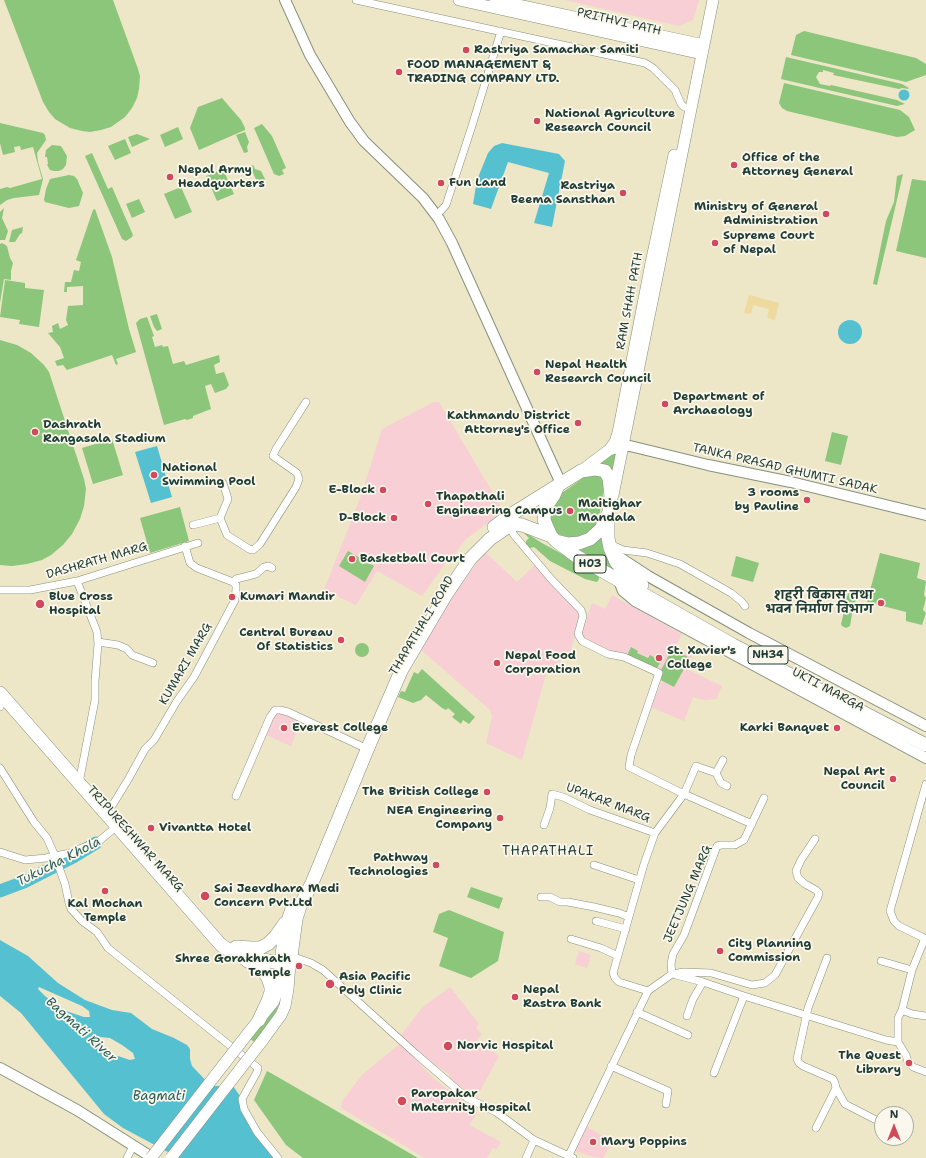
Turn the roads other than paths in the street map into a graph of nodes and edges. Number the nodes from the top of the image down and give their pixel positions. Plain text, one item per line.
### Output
1 (285, 0) edge
2 (356, 0) edge
3 (459, 0) edge
4 (495, 0) edge
5 (705, 0) edge
6 (713, 0) edge
7 (510, 7) junction
8 (503, 32) junction
9 (699, 49) junction
10 (684, 107) junction
11 (438, 217) junction
12 (306, 402) dead end
13 (609, 450) junction
14 (622, 450) junction
15 (581, 471) junction
16 (223, 483) dead end
17 (559, 484) junction
18 (609, 509) junction
19 (926, 515) edge
20 (220, 518) junction
21 (510, 520) junction
22 (193, 525) dead end
23 (551, 534) junction
24 (609, 541) junction
25 (198, 543) dead end
26 (185, 546) junction
27 (616, 562) joint
28 (272, 568) dead end
29 (77, 581) junction
30 (234, 582) junction
31 (623, 583) junction
32 (0, 590) edge
33 (745, 606) dead end
34 (98, 642) junction
35 (153, 662) dead end
36 (2, 695) edge
37 (926, 726) edge
38 (926, 737) edge
39 (926, 745) edge
40 (361, 746) junction
41 (926, 758) edge
42 (723, 760) dead end
43 (0, 768) edge
44 (716, 773) junction
45 (80, 778) junction
46 (926, 784) edge
47 (728, 786) dead end
48 (684, 794) junction
49 (236, 796) dead end
50 (764, 798) dead end
51 (108, 809) junction
52 (752, 824) junction
53 (544, 825) dead end
54 (116, 827) junction
55 (655, 833) junction
56 (814, 839) dead end
57 (0, 852) edge
58 (56, 859) junction
59 (594, 865) dead end
60 (639, 880) junction
61 (541, 897) dead end
62 (629, 917) junction
63 (292, 918) junction
64 (596, 921) dead end
65 (626, 929) junction
66 (570, 939) dead end
67 (926, 939) edge
68 (235, 950) junction
69 (618, 956) junction
70 (827, 958) dead end
71 (289, 960) junction
72 (881, 961) dead end
73 (912, 970) junction
74 (672, 974) junction
75 (703, 982) junction
76 (648, 991) junction
77 (744, 996) junction
78 (902, 1010) junction
79 (636, 1012) junction
80 (806, 1015) junction
81 (687, 1016) dead end
82 (926, 1016) edge
83 (259, 1020) junction
84 (688, 1035) dead end
85 (898, 1042) junction
86 (611, 1066) junction
87 (0, 1068) edge
88 (926, 1072) edge
89 (714, 1073) dead end
90 (836, 1088) junction
91 (666, 1104) dead end
92 (874, 1119) edge
93 (816, 1128) dead end
94 (534, 1140) junction
95 (134, 1146) junction
96 (571, 1157) edge
97 (127, 1158) edge
98 (152, 1158) edge
99 (171, 1158) edge
100 (278, 1158) edge
101 (526, 1158) edge

1 - 11 street
2 - 8 street
3 - 7 main road, PRITHVI PATH
4 - 7 main road, PRITHVI PATH
5 - 9 main road, RAM SHAH PATH
6 - 9 main road, RAM SHAH PATH
7 - 9 main road, PRITHVI PATH
8 - 10 street
8 - 11 street
9 - 10 main road, RAM SHAH PATH
9 - 14 main road, RAM SHAH PATH
10 - 13 main road, RAM SHAH PATH
11 - 17 street
12 - 20 street
13 - 14 main road
13 - 15 main road
14 - 18 main road, RAM SHAH PATH
14 - 19 street, TANKA PRASAD GHUMTI SADAK
15 - 17 highway
15 - 18 highway
16 - 20 street
17 - 21 highway, THAPATHALI ROAD
17 - 23 highway
18 - 23 highway
18 - 24 highway, H03
20 - 22 street
21 - 23 highway
21 - 40 highway, THAPATHALI ROAD
21 - 48 street
21 - 63 highway, THAPATHALI ROAD
23 - 31 highway, H03
24 - 27 highway, H03
24 - 33 street
24 - 37 street
25 - 26 street, DASHRATH MARG
26 - 29 street, DASHRATH MARG
26 - 30 street
27 - 38 highway, NH34
28 - 30 street
29 - 32 street, DASHRATH MARG
29 - 34 street
30 - 51 street, KUMARI MARG
31 - 39 highway, NH34
31 - 41 street, UKTI MARGA
34 - 35 street
34 - 45 street
36 - 45 highway, TRIPURESHWAR MARG
36 - 54 highway, TRIPURESHWAR MARG
40 - 49 street
40 - 63 highway, THAPATHALI ROAD
42 - 44 street
43 - 58 street
44 - 47 street
44 - 48 street
45 - 51 highway, TRIPURESHWAR MARG
46 - 67 street
48 - 52 street
48 - 55 street
50 - 52 street, JEETJUNG MARG
51 - 68 highway, TRIPURESHWAR MARG
52 - 74 street, JEETJUNG MARG
53 - 55 street, UPAKAR MARG
54 - 58 street
54 - 68 highway, TRIPURESHWAR MARG
55 - 60 street
56 - 74 street
57 - 58 street
58 - 100 street
59 - 60 street
60 - 62 street
61 - 62 street
62 - 65 street
63 - 68 highway
63 - 71 highway, THAPATHALI ROAD
64 - 65 street
65 - 69 street
66 - 69 street
67 - 73 street
68 - 71 highway, TRIPURESHWAR MARG
68 - 83 highway
69 - 76 street
70 - 80 street
71 - 83 main road
71 - 94 street
71 - 99 main road, bridge
72 - 73 street
73 - 78 street
74 - 75 street
74 - 76 street
75 - 77 street
75 - 81 street
76 - 79 street
77 - 80 street
77 - 89 street
78 - 82 street
78 - 85 street
79 - 84 street
79 - 86 street
80 - 85 street
80 - 90 street
83 - 98 main road, bridge
85 - 88 street
86 - 91 street
86 - 96 street
87 - 95 street
90 - 92 street
90 - 93 street
94 - 96 street
94 - 101 street
95 - 97 street
95 - 98 street

